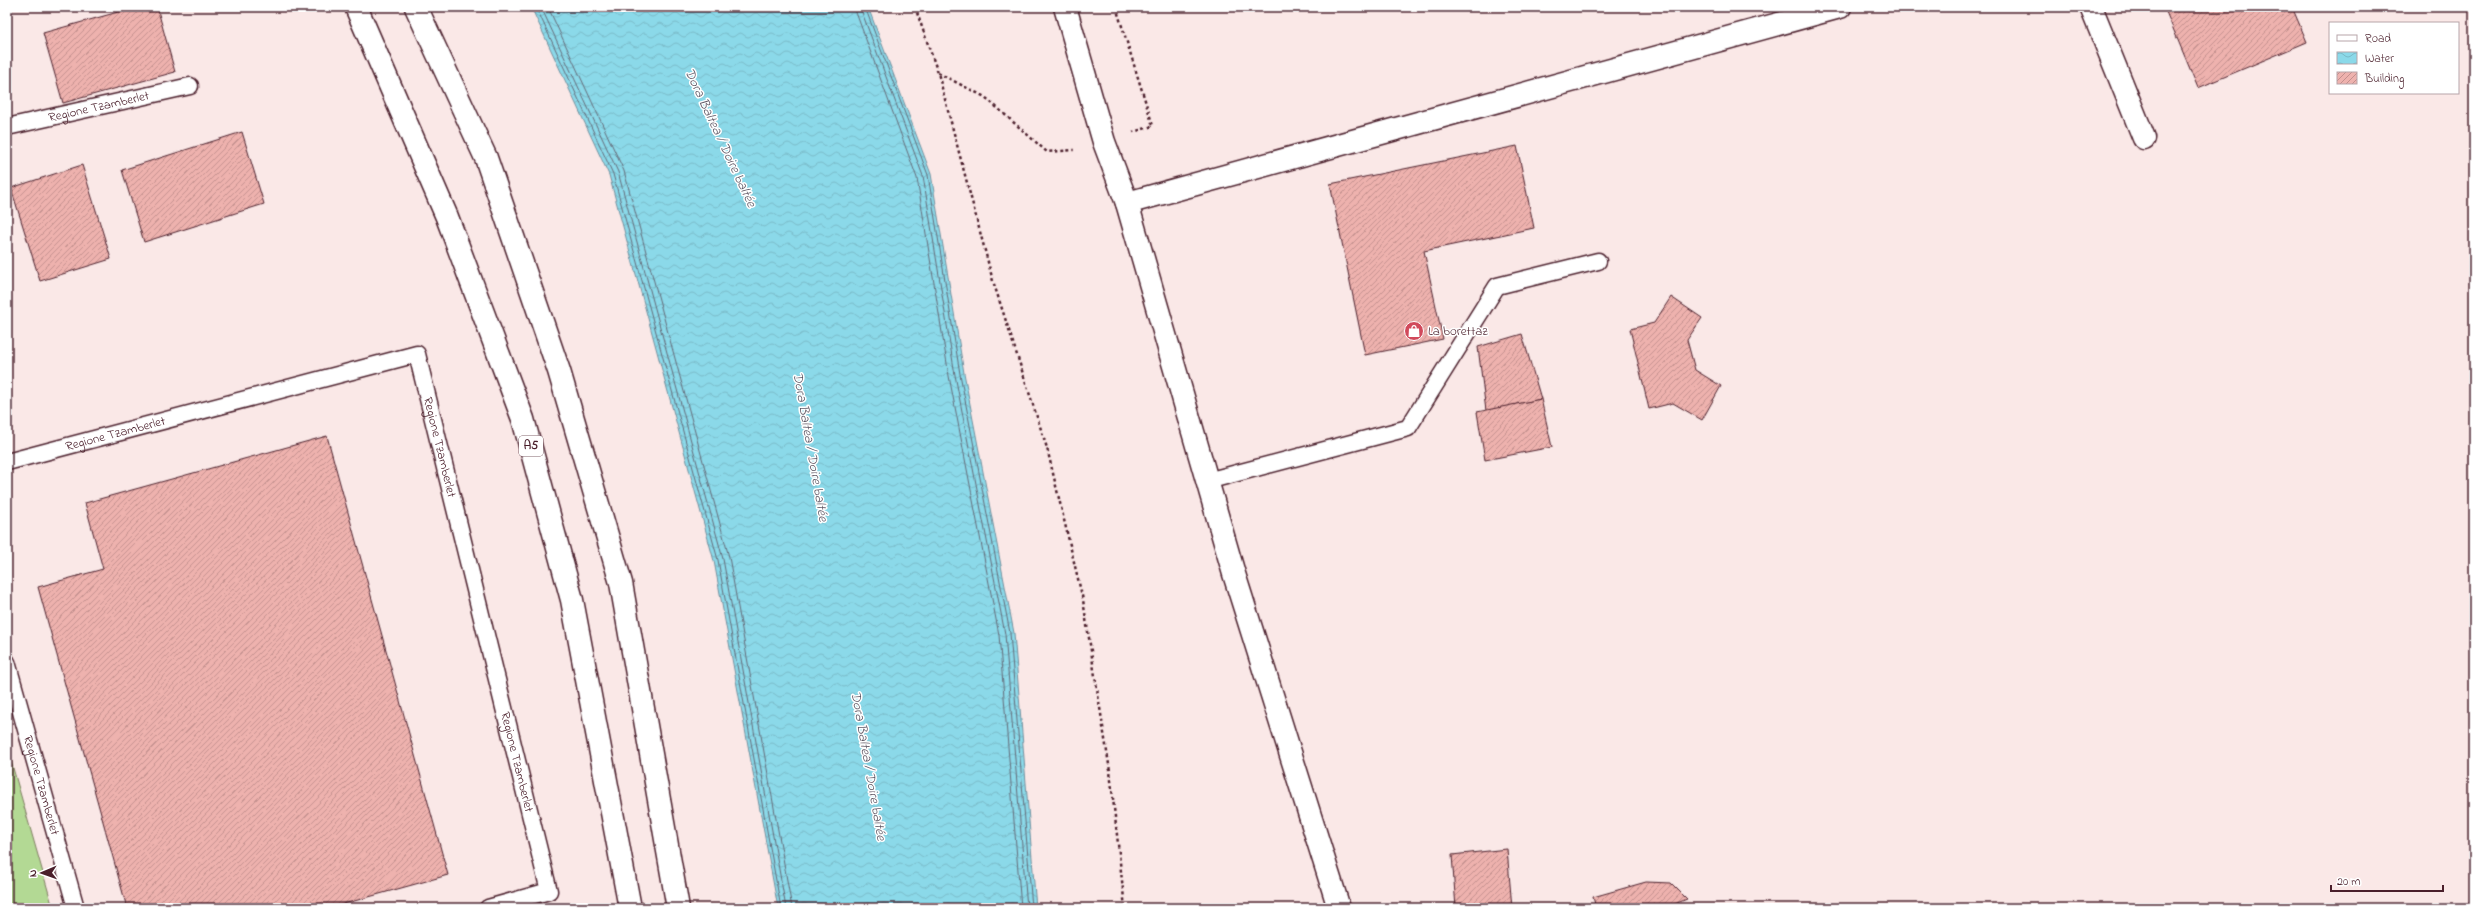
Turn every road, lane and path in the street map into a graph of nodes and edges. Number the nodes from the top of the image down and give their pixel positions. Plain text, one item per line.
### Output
1 (356, 7) edge
2 (416, 7) edge
3 (915, 7) edge
4 (1064, 7) edge
5 (1840, 7) edge
6 (2091, 7) edge
7 (190, 86) dead end
8 (7, 127) edge
9 (2144, 138) dead end
10 (1127, 203) junction
11 (1598, 261) dead end
12 (7, 462) edge
13 (1207, 481) junction
14 (7, 662) edge
15 (76, 908) edge
16 (488, 908) edge
17 (630, 908) edge
18 (678, 908) edge
19 (1125, 908) edge
20 (1339, 908) edge

1 - 17 main road, A5
2 - 18 main road
3 - 19 path
4 - 10 main road
5 - 10 main road
6 - 9 main road
7 - 8 lane, Regione Tzamberlet
10 - 13 main road
11 - 13 lane
12 - 16 lane, Regione Tzamberlet
13 - 20 main road
14 - 15 lane, Regione Tzamberlet

